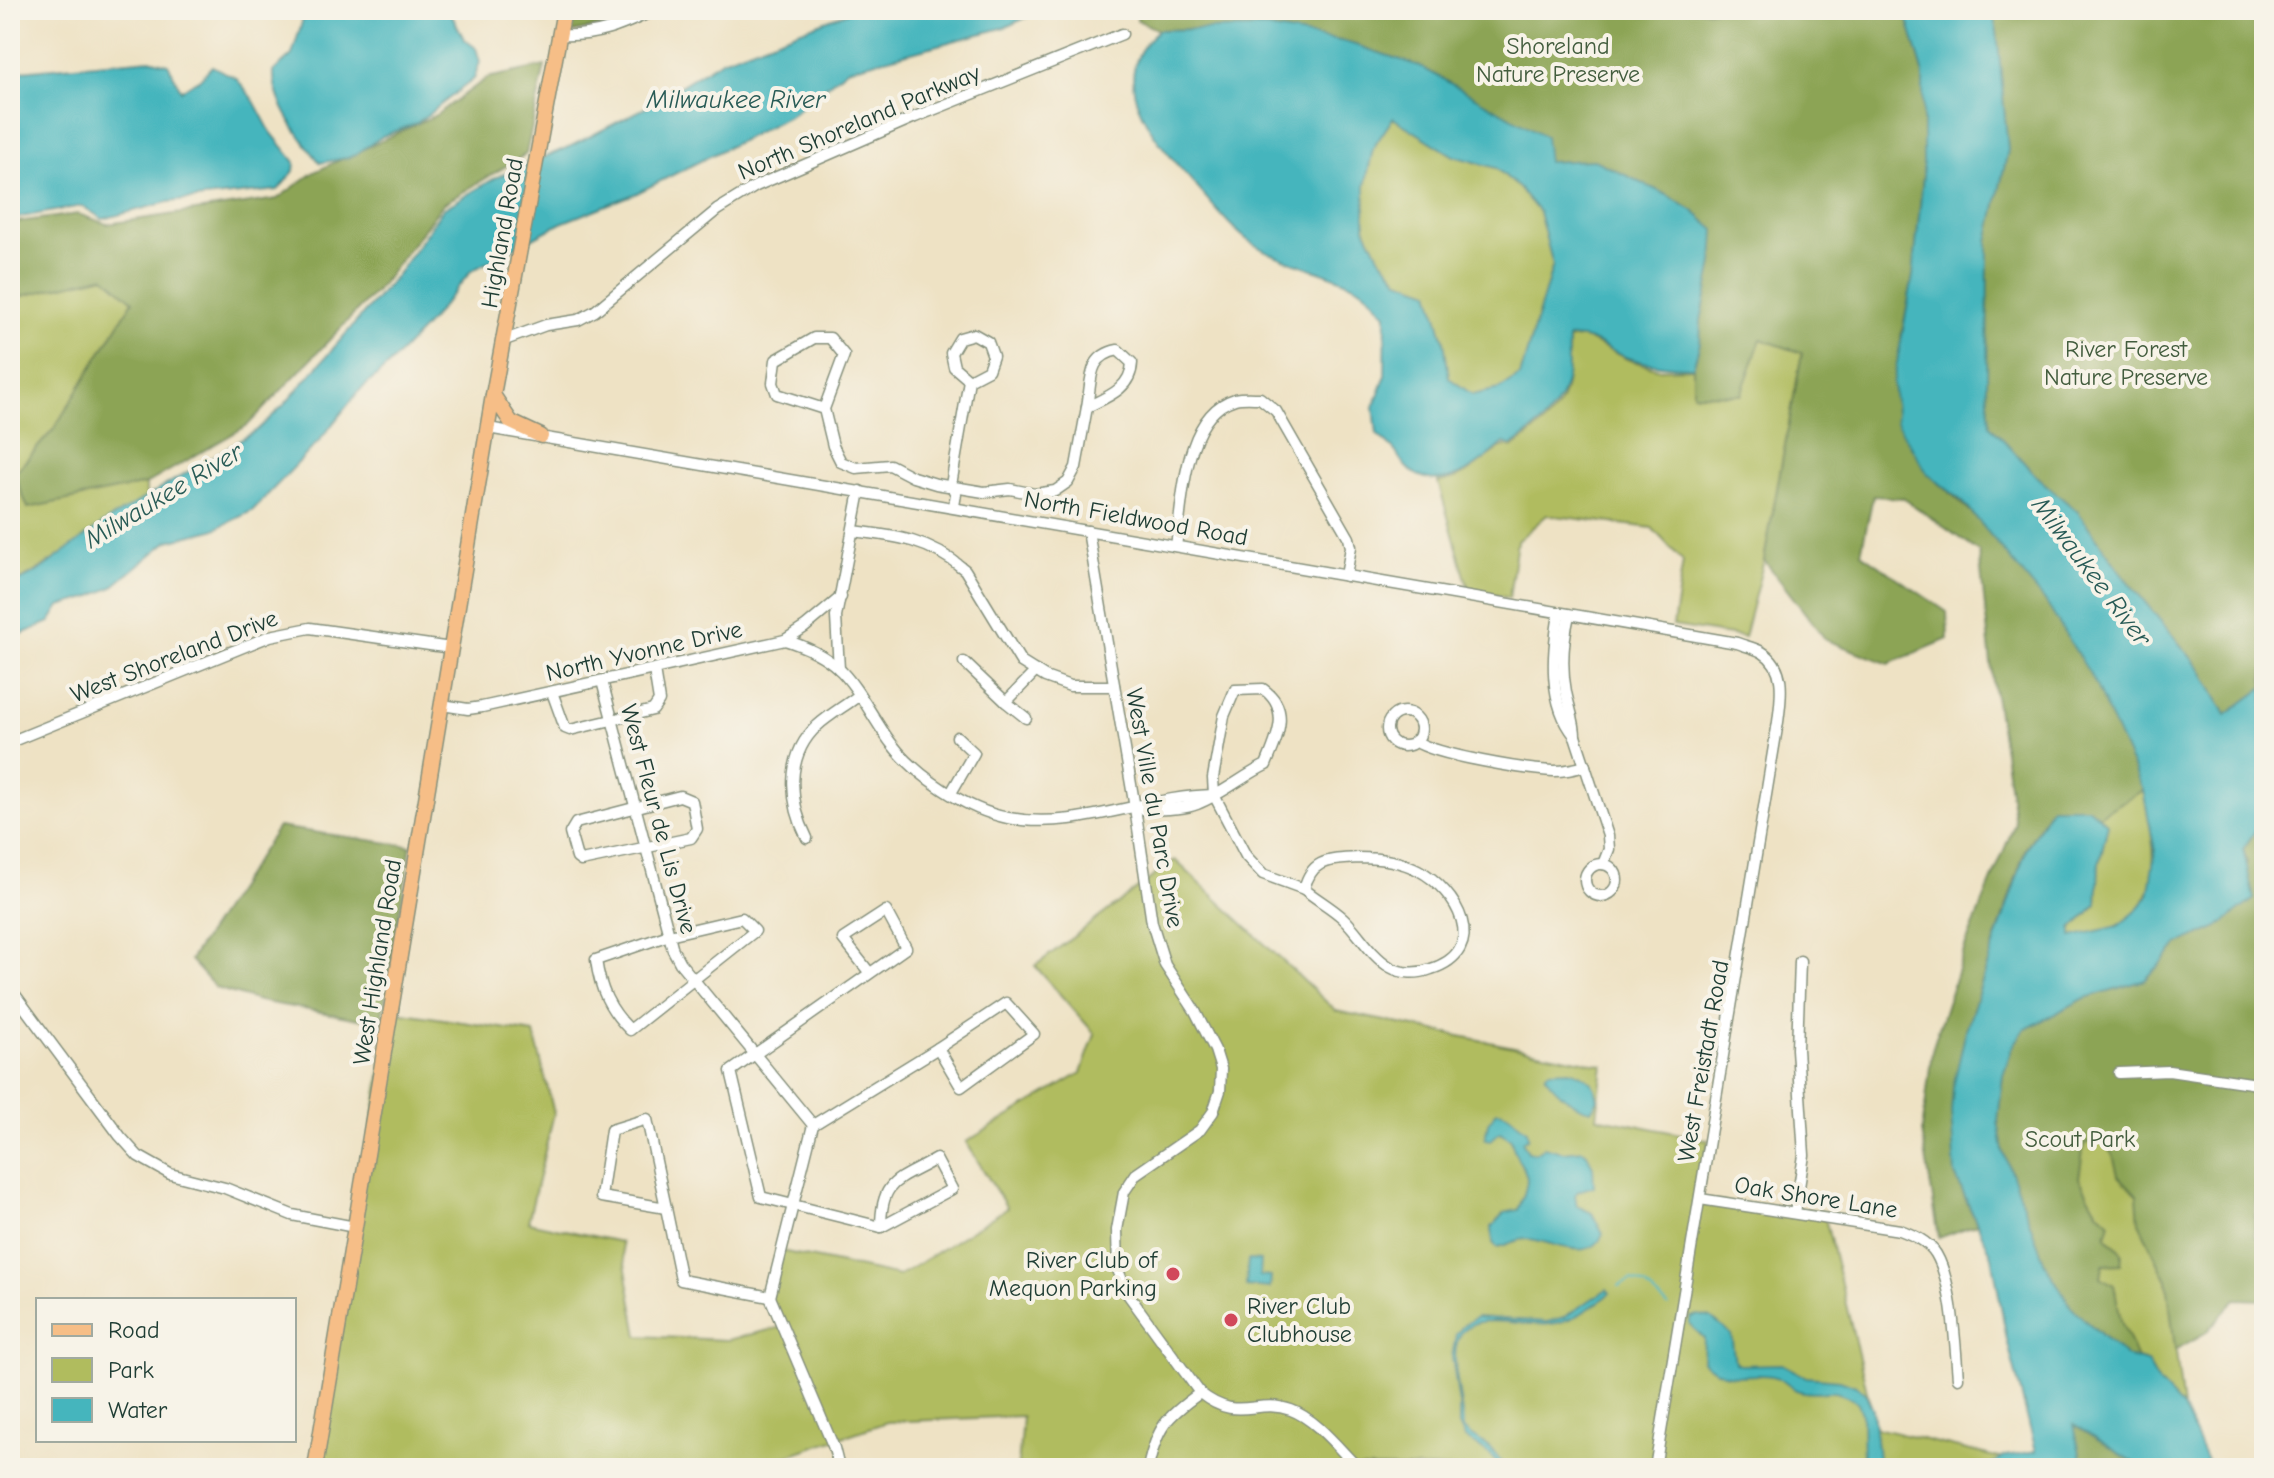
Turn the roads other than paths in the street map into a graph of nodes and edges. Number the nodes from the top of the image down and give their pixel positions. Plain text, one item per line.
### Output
1 (564, 10) edge
2 (655, 10) edge
3 (1122, 34) dead end
4 (559, 35) junction
5 (505, 340) junction
6 (969, 380) junction
7 (493, 395) junction
8 (1087, 407) junction
9 (824, 409) junction
10 (488, 428) junction
11 (541, 436) junction
12 (482, 463) joint
13 (951, 485) junction
14 (860, 491) junction
15 (940, 504) junction
16 (954, 506) junction
17 (853, 531) junction
18 (1088, 531) junction
19 (1176, 546) junction
20 (1346, 576) junction
21 (841, 597) junction
22 (1564, 614) junction
23 (785, 640) junction
24 (451, 648) junction
25 (964, 662) dead end
26 (1772, 662) joint
27 (839, 669) junction
28 (654, 670) junction
29 (1036, 671) junction
30 (602, 681) junction
31 (1114, 686) junction
32 (552, 692) junction
33 (858, 696) junction
34 (1006, 702) junction
35 (442, 705) junction
36 (1026, 718) dead end
37 (612, 719) junction
38 (957, 737) dead end
39 (1415, 741) dead end
40 (10, 742) edge
41 (1585, 766) junction
42 (951, 793) junction
43 (1214, 795) junction
44 (1135, 808) junction
45 (634, 809) junction
46 (807, 838) dead end
47 (645, 848) junction
48 (1603, 864) dead end
49 (1304, 889) junction
50 (669, 935) junction
51 (1800, 961) dead end
52 (869, 972) junction
53 (693, 979) junction
54 (10, 988) edge
55 (938, 1048) junction
56 (754, 1056) junction
57 (2119, 1073) dead end
58 (2264, 1085) edge
59 (813, 1125) junction
60 (1700, 1199) junction
61 (792, 1203) junction
62 (666, 1208) junction
63 (1795, 1213) junction
64 (355, 1227) junction
65 (881, 1227) junction
66 (770, 1297) junction
67 (1958, 1378) dead end
68 (1200, 1393) junction
69 (315, 1468) edge
70 (839, 1468) edge
71 (1148, 1468) edge
72 (1358, 1468) edge
73 (1655, 1468) edge

1 - 4 main road, Highland Road
2 - 4 street
3 - 5 street, North Shoreland Parkway
4 - 5 main road, Highland Road
5 - 7 main road, Highland Road
6 - 6 street
6 - 13 street
7 - 10 main road, Highland Road
7 - 11 main road
8 - 8 street
8 - 13 street
9 - 9 street
9 - 13 street
10 - 11 street, North Fieldwood Road
10 - 12 main road, Highland Road
11 - 14 street, North Fieldwood Road
12 - 24 main road, West Highland Road
13 - 15 street
13 - 16 street
14 - 15 street, North Fieldwood Road
14 - 17 street
15 - 16 street, North Fieldwood Road
16 - 18 street, North Fieldwood Road
17 - 21 street
17 - 29 street
18 - 19 street, North Fieldwood Road
18 - 31 street, West Ville du Parc Drive
19 - 20 street, North Fieldwood Road
19 - 20 street
20 - 22 street, North Fieldwood Road
21 - 23 street, North Yvonne Drive
21 - 27 street
22 - 26 street, North Fieldwood Road
22 - 41 street
23 - 27 street
23 - 28 street, North Yvonne Drive
24 - 35 main road, West Highland Road
24 - 40 street, West Shoreland Drive
25 - 34 street
26 - 60 street, West Freistadt Road
27 - 33 street
28 - 30 street, North Yvonne Drive
28 - 37 street
29 - 31 street
29 - 34 street
30 - 32 street, North Yvonne Drive
30 - 37 street, West Fleur de Lis Drive
31 - 44 street, West Ville du Parc Drive
32 - 35 street, North Yvonne Drive
32 - 37 street
33 - 42 street
33 - 46 street
34 - 36 street
35 - 64 main road, West Highland Road
37 - 45 street, West Fleur de Lis Drive
38 - 42 street
39 - 41 street
41 - 48 street
42 - 44 street
43 - 43 street
43 - 44 street
43 - 49 street
44 - 68 street, West Ville du Parc Drive
45 - 47 street, West Fleur de Lis Drive
45 - 47 street
45 - 47 street
47 - 50 street, West Fleur de Lis Drive
49 - 49 street
50 - 53 street, West Fleur de Lis Drive
50 - 53 street
50 - 53 street
51 - 63 street
52 - 52 street
52 - 56 street
53 - 56 street, West Fleur de Lis Drive
54 - 64 street
55 - 55 street
55 - 59 street
56 - 59 street, West Fleur de Lis Drive
56 - 61 street
57 - 58 street
59 - 61 street
60 - 63 street, Oak Shore Lane
60 - 73 street, West Freistadt Road
61 - 65 street
61 - 66 street
62 - 62 street
62 - 66 street
63 - 67 street, Oak Shore Lane
64 - 69 main road, West Highland Road
65 - 65 street
66 - 70 street
68 - 71 street
68 - 72 street

